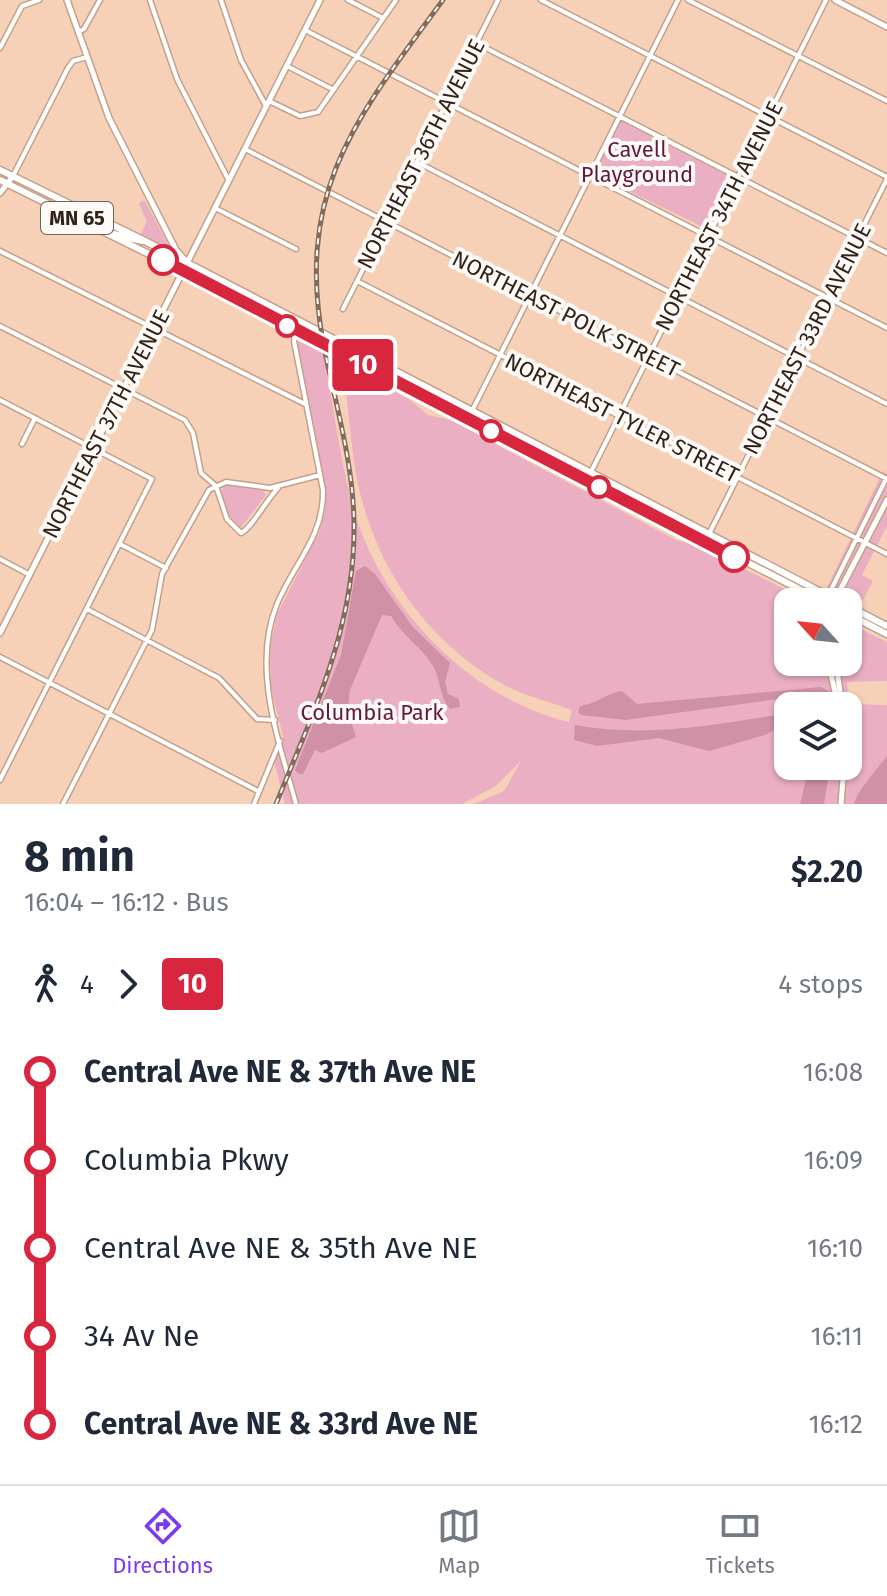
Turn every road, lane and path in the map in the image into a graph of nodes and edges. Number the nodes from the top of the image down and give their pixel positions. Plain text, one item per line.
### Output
1 (39, 0) edge
2 (67, 0) edge
3 (100, 0) edge
4 (150, 0) edge
5 (221, 0) edge
6 (320, 0) edge
7 (348, 0) edge
8 (396, 0) edge
9 (498, 0) edge
10 (541, 0) edge
11 (678, 0) edge
12 (688, 0) edge
13 (826, 0) edge
14 (835, 0) edge
15 (383, 18) junction
16 (887, 27) edge
17 (304, 30) junction
18 (78, 32) junction
19 (476, 43) junction
20 (0, 48) edge
21 (356, 55) junction
22 (650, 56) junction
23 (798, 56) junction
24 (87, 57) junction
25 (287, 66) junction
26 (332, 89) junction
27 (887, 101) edge
28 (447, 102) junction
29 (268, 103) junction
30 (620, 116) junction
31 (768, 116) junction
32 (245, 149) junction
33 (417, 162) junction
34 (0, 170) edge
35 (590, 175) junction
36 (13, 176) junction
37 (738, 177) junction
38 (887, 178) edge
39 (3, 181) edge
40 (229, 181) junction
41 (0, 193) edge
42 (215, 208) junction
43 (388, 222) junction
44 (88, 223) junction
45 (118, 228) junction
46 (112, 235) junction
47 (560, 236) junction
48 (708, 236) junction
49 (857, 238) junction
50 (145, 241) junction
51 (296, 249) dead end
52 (0, 251) edge
53 (887, 253) edge
54 (188, 263) junction
55 (184, 271) junction
56 (357, 281) junction
57 (530, 295) junction
58 (678, 297) junction
59 (827, 297) junction
60 (343, 309) dead end
61 (0, 326) edge
62 (297, 326) junction
63 (155, 328) junction
64 (887, 328) edge
65 (500, 355) junction
66 (649, 356) junction
67 (797, 358) junction
68 (125, 387) junction
69 (0, 400) edge
70 (305, 404) junction
71 (887, 404) edge
72 (470, 416) junction
73 (618, 416) junction
74 (35, 418) junction
75 (768, 418) junction
76 (22, 444) dead end
77 (94, 448) junction
78 (590, 474) junction
79 (320, 475) junction
80 (737, 477) junction
81 (887, 478) edge
82 (216, 486) junction
83 (279, 486) junction
84 (887, 500) edge
85 (707, 538) junction
86 (856, 538) junction
87 (864, 542) junction
88 (120, 544) junction
89 (887, 554) edge
90 (0, 559) edge
91 (166, 568) junction
92 (30, 575) junction
93 (802, 588) edge
94 (831, 588) edge
95 (842, 588) edge
96 (87, 609) junction
97 (862, 613) edge
98 (862, 621) edge
99 (887, 626) edge
100 (0, 633) edge
101 (887, 634) edge
102 (147, 639) junction
103 (0, 657) edge
104 (833, 676) edge
105 (837, 676) edge
106 (50, 683) junction
107 (109, 714) junction
108 (275, 720) junction
109 (280, 741) junction
110 (0, 780) edge
111 (843, 780) edge
112 (258, 791) junction
113 (63, 804) edge
114 (254, 804) edge
115 (296, 804) edge
116 (841, 804) edge

1 - 20 street
2 - 18 street
3 - 18 street
4 - 40 street
5 - 29 street
6 - 17 street, NORTHEAST 37TH AVENUE
7 - 15 street
8 - 15 street
9 - 19 street, NORTHEAST 36TH AVENUE
10 - 22 street
11 - 22 street
12 - 23 street
13 - 23 street, NORTHEAST 34TH AVENUE
14 - 16 street
15 - 21 street
17 - 21 street
17 - 25 street, NORTHEAST 37TH AVENUE
18 - 24 street
19 - 28 street, NORTHEAST 36TH AVENUE
19 - 30 street
21 - 26 street
21 - 28 street
22 - 30 street
22 - 31 street
23 - 27 street
23 - 31 street, NORTHEAST 34TH AVENUE
24 - 36 street
24 - 54 street
25 - 26 street
25 - 29 street, NORTHEAST 37TH AVENUE
26 - 29 street
28 - 33 street, NORTHEAST 36TH AVENUE
28 - 35 street
29 - 32 street, NORTHEAST 37TH AVENUE
30 - 35 street
30 - 37 street
31 - 37 street, NORTHEAST 34TH AVENUE
31 - 38 street
32 - 40 street, NORTHEAST 37TH AVENUE
32 - 43 street, NORTHEAST POLK STREET
33 - 43 street, NORTHEAST 36TH AVENUE
33 - 47 street
34 - 36 main road, MN 65
35 - 47 street
35 - 48 street
36 - 39 street
36 - 45 main road, MN 65
37 - 48 street, NORTHEAST 34TH AVENUE
37 - 49 street
38 - 49 street, NORTHEAST 33RD AVENUE
39 - 41 street
39 - 44 main road, MN 65
40 - 42 street, NORTHEAST 37TH AVENUE
42 - 51 street
42 - 54 street, NORTHEAST 37TH AVENUE
43 - 56 street, NORTHEAST 36TH AVENUE
43 - 57 street, NORTHEAST POLK STREET
44 - 45 main road
44 - 46 main road, MN 65
45 - 50 main road, MN 65
46 - 50 main road
46 - 55 main road, MN 65
47 - 57 street
47 - 58 street
48 - 58 street, NORTHEAST 34TH AVENUE
48 - 59 street
49 - 53 street
49 - 59 street, NORTHEAST 33RD AVENUE
50 - 54 main road, MN 65
52 - 63 street
54 - 55 street, NORTHEAST 37TH AVENUE
54 - 62 main road, MN 65
55 - 62 main road, MN 65
55 - 63 street, NORTHEAST 37TH AVENUE
56 - 60 street, NORTHEAST 36TH AVENUE
56 - 65 street, NORTHEAST TYLER STREET
57 - 65 street
57 - 66 street, NORTHEAST POLK STREET
58 - 66 street, NORTHEAST 34TH AVENUE
58 - 67 street
59 - 64 street
59 - 67 street, NORTHEAST 33RD AVENUE
61 - 68 street
62 - 70 street
62 - 72 main road, MN 65
63 - 68 street, NORTHEAST 37TH AVENUE
63 - 70 street
65 - 72 street
65 - 73 street, NORTHEAST TYLER STREET
66 - 73 street, NORTHEAST 34TH AVENUE
66 - 75 street, NORTHEAST POLK STREET
67 - 71 street
67 - 75 street, NORTHEAST 33RD AVENUE
68 - 77 street, NORTHEAST 37TH AVENUE
68 - 82 street
69 - 74 street
70 - 79 street
72 - 78 main road, MN 65
72 - 85 main road, MN 65
73 - 78 street, NORTHEAST 34TH AVENUE
73 - 80 street, NORTHEAST TYLER STREET
74 - 76 street
74 - 77 street
75 - 80 street, NORTHEAST 33RD AVENUE
75 - 81 street, NORTHEAST POLK STREET
77 - 88 street
77 - 92 street, NORTHEAST 37TH AVENUE
78 - 85 main road, MN 65
79 - 83 street
79 - 108 street
80 - 85 street, NORTHEAST 33RD AVENUE
80 - 86 street, NORTHEAST TYLER STREET
81 - 86 street
82 - 83 street
82 - 83 street
82 - 91 street
84 - 87 street
85 - 93 main road, MN 65
86 - 87 street, NORTHEAST TYLER STREET
86 - 94 street
87 - 89 street, NORTHEAST TYLER STREET
87 - 95 street
88 - 91 street
88 - 96 street
90 - 92 street
91 - 102 street
92 - 100 street, NORTHEAST 37TH AVENUE
96 - 102 street
96 - 106 street
97 - 99 main road
98 - 101 main road
102 - 107 street
102 - 108 street
103 - 106 street
104 - 105 street
106 - 107 street
106 - 110 street
107 - 112 street
107 - 113 street
108 - 109 street
109 - 112 street
109 - 115 street
111 - 116 street
112 - 114 street

